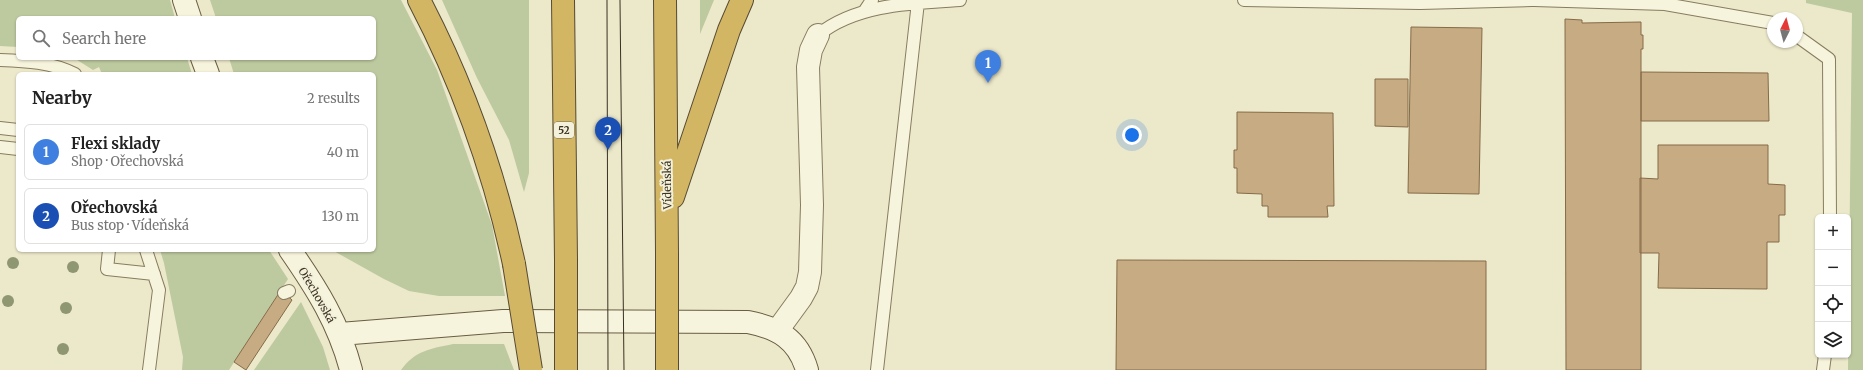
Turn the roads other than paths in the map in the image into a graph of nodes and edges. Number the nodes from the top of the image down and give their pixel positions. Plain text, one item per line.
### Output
1 (184, 0) edge
2 (419, 0) edge
3 (563, 0) edge
4 (665, 0) edge
5 (742, 0) edge
6 (872, 0) edge
7 (960, 0) edge
8 (1244, 0) edge
9 (1539, 0) edge
10 (918, 2) junction
11 (864, 12) junction
12 (189, 16) edge
13 (1767, 22) edge
14 (818, 35) joint
15 (1803, 40) edge
16 (0, 60) edge
17 (203, 60) edge
18 (70, 72) edge
19 (207, 72) edge
20 (0, 128) edge
21 (16, 130) edge
22 (0, 147) edge
23 (16, 149) edge
24 (1830, 214) edge
25 (667, 215) junction
26 (109, 252) edge
27 (147, 252) edge
28 (291, 252) edge
29 (154, 274) junction
30 (777, 331) junction
31 (340, 334) junction
32 (1825, 358) edge
33 (149, 370) edge
34 (351, 370) edge
35 (531, 370) edge
36 (566, 370) edge
37 (667, 370) edge
38 (806, 370) edge
39 (877, 370) edge
40 (1823, 370) edge

1 - 12 street
2 - 35 highway, bridge
3 - 36 highway, 52, bridge
4 - 25 highway, Vídeňská
5 - 25 highway
6 - 11 lane
7 - 10 lane
8 - 9 lane
9 - 13 lane
10 - 11 lane
10 - 39 lane
11 - 14 lane
14 - 30 street
15 - 24 lane
16 - 18 lane
17 - 19 street
20 - 21 lane
22 - 23 lane
25 - 37 highway, Vídeňská, bridge
26 - 29 lane
27 - 29 lane
28 - 31 street, Ořechovská
29 - 33 lane
30 - 31 street, Ořechovská
30 - 38 street, Ořechovská
31 - 34 street
32 - 40 lane

